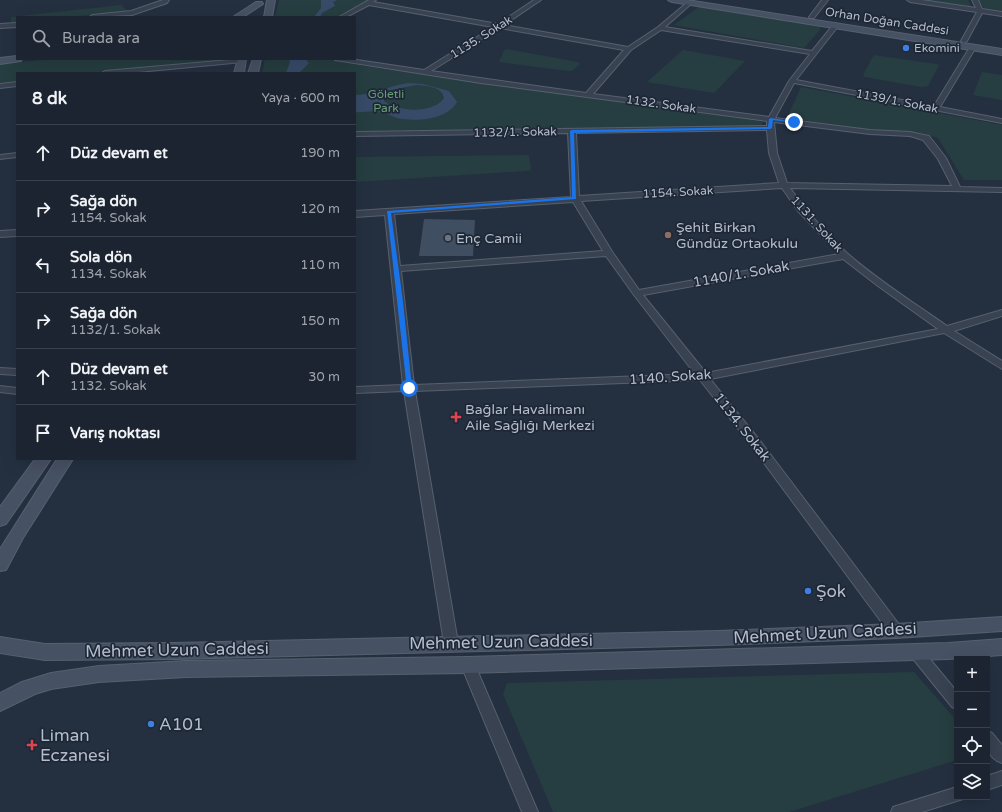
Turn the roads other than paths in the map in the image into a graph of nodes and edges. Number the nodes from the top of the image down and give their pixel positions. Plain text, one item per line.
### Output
1 (271, 0) edge
2 (538, 0) edge
3 (672, 0) edge
4 (706, 0) edge
5 (825, 0) edge
6 (910, 0) edge
7 (975, 0) edge
8 (165, 1) edge
9 (371, 1) edge
10 (259, 2) edge
11 (689, 3) junction
12 (980, 11) junction
13 (1002, 14) edge
14 (132, 15) edge
15 (112, 16) edge
16 (238, 16) edge
17 (255, 16) edge
18 (268, 16) edge
19 (344, 16) edge
20 (812, 17) junction
21 (16, 25) edge
22 (836, 25) junction
23 (0, 26) edge
24 (500, 27) junction
25 (660, 28) junction
26 (964, 41) junction
27 (1002, 46) edge
28 (973, 47) junction
29 (629, 49) junction
30 (1002, 52) edge
31 (16, 53) edge
32 (813, 53) junction
33 (0, 55) edge
34 (16, 59) edge
35 (242, 60) edge
36 (257, 60) edge
37 (343, 60) edge
38 (0, 61) edge
39 (116, 72) edge
40 (239, 72) edge
41 (253, 72) edge
42 (424, 73) junction
43 (792, 81) junction
44 (16, 84) edge
45 (0, 86) edge
46 (588, 94) junction
47 (936, 108) junction
48 (1002, 120) edge
49 (771, 123) junction
50 (572, 131) junction
51 (356, 134) edge
52 (16, 155) edge
53 (0, 157) edge
54 (784, 185) junction
55 (957, 188) junction
56 (1002, 190) edge
57 (575, 198) junction
58 (388, 212) junction
59 (356, 214) edge
60 (16, 233) edge
61 (0, 234) edge
62 (609, 253) junction
63 (845, 256) junction
64 (396, 269) junction
65 (637, 293) junction
66 (1002, 313) edge
67 (946, 330) junction
68 (1002, 366) edge
69 (0, 371) edge
70 (16, 372) edge
71 (703, 377) junction
72 (409, 388) junction
73 (0, 389) edge
74 (356, 390) edge
75 (16, 391) edge
76 (42, 460) edge
77 (64, 460) edge
78 (0, 520) edge
79 (0, 565) edge
80 (1002, 624) edge
81 (896, 630) junction
82 (451, 643) junction
83 (0, 645) edge
84 (1002, 647) edge
85 (915, 651) junction
86 (468, 665) junction
87 (954, 699) edge
88 (0, 703) edge
89 (990, 742) edge
90 (1002, 756) edge
91 (1002, 778) edge
92 (990, 782) edge
93 (954, 795) edge
94 (530, 812) edge
95 (899, 812) edge

1 - 18 main road
2 - 24 street, 1135. Sokak
3 - 11 main road, Orhan Doğan Caddesi
4 - 20 main road
5 - 20 street
6 - 12 street
7 - 12 street
8 - 14 street
9 - 19 street
9 - 24 street
10 - 16 main road
10 - 17 main road
11 - 22 main road, Orhan Doğan Caddesi
11 - 25 street
12 - 13 street
12 - 26 street
14 - 15 street
20 - 26 main road
21 - 23 street
22 - 28 main road, Orhan Doğan Caddesi
22 - 32 street
24 - 29 street
24 - 42 street, 1135. Sokak
25 - 29 street
25 - 32 street
26 - 27 main road
28 - 30 main road, Orhan Doğan Caddesi
28 - 47 street
29 - 46 street
31 - 33 main road
32 - 43 street
34 - 38 main road
35 - 39 street
35 - 40 main road
36 - 41 main road
37 - 42 street, 1132. Sokak
42 - 46 street, 1132. Sokak
43 - 47 street, 1139/1. Sokak
43 - 49 street
44 - 45 street
46 - 49 street, 1132. Sokak
47 - 48 street, 1139/1. Sokak
49 - 50 street, 1132/1. Sokak
49 - 54 street, 1131. Sokak
49 - 55 street, 1132. Sokak
50 - 51 street, 1132/1. Sokak
50 - 57 street, 1134. Sokak
52 - 53 street
54 - 55 street, 1154. Sokak
54 - 57 street, 1154. Sokak
54 - 63 street, 1131. Sokak
55 - 56 street, 1154. Sokak
57 - 58 street, 1154. Sokak
57 - 62 street, 1134. Sokak
58 - 59 street, 1154. Sokak
58 - 64 street
60 - 61 street
62 - 64 street
62 - 65 street, 1134. Sokak
63 - 65 street, 1140/1. Sokak
63 - 67 street, 1131. Sokak
64 - 72 street
65 - 71 street, 1134. Sokak
66 - 67 street, 1140. Sokak
67 - 68 street, 1131. Sokak
67 - 71 street, 1140. Sokak
69 - 70 street
71 - 72 street, 1140. Sokak
71 - 81 street, 1134. Sokak
72 - 74 street, 1140. Sokak
72 - 82 street
73 - 75 street
76 - 78 main road
77 - 79 main road
80 - 81 main road, Mehmet Uzun Caddesi
81 - 82 main road, Mehmet Uzun Caddesi
82 - 83 main road, Mehmet Uzun Caddesi
84 - 85 main road
85 - 86 main road
85 - 87 street
86 - 88 main road
86 - 94 street
89 - 90 street
91 - 92 street
93 - 95 street

